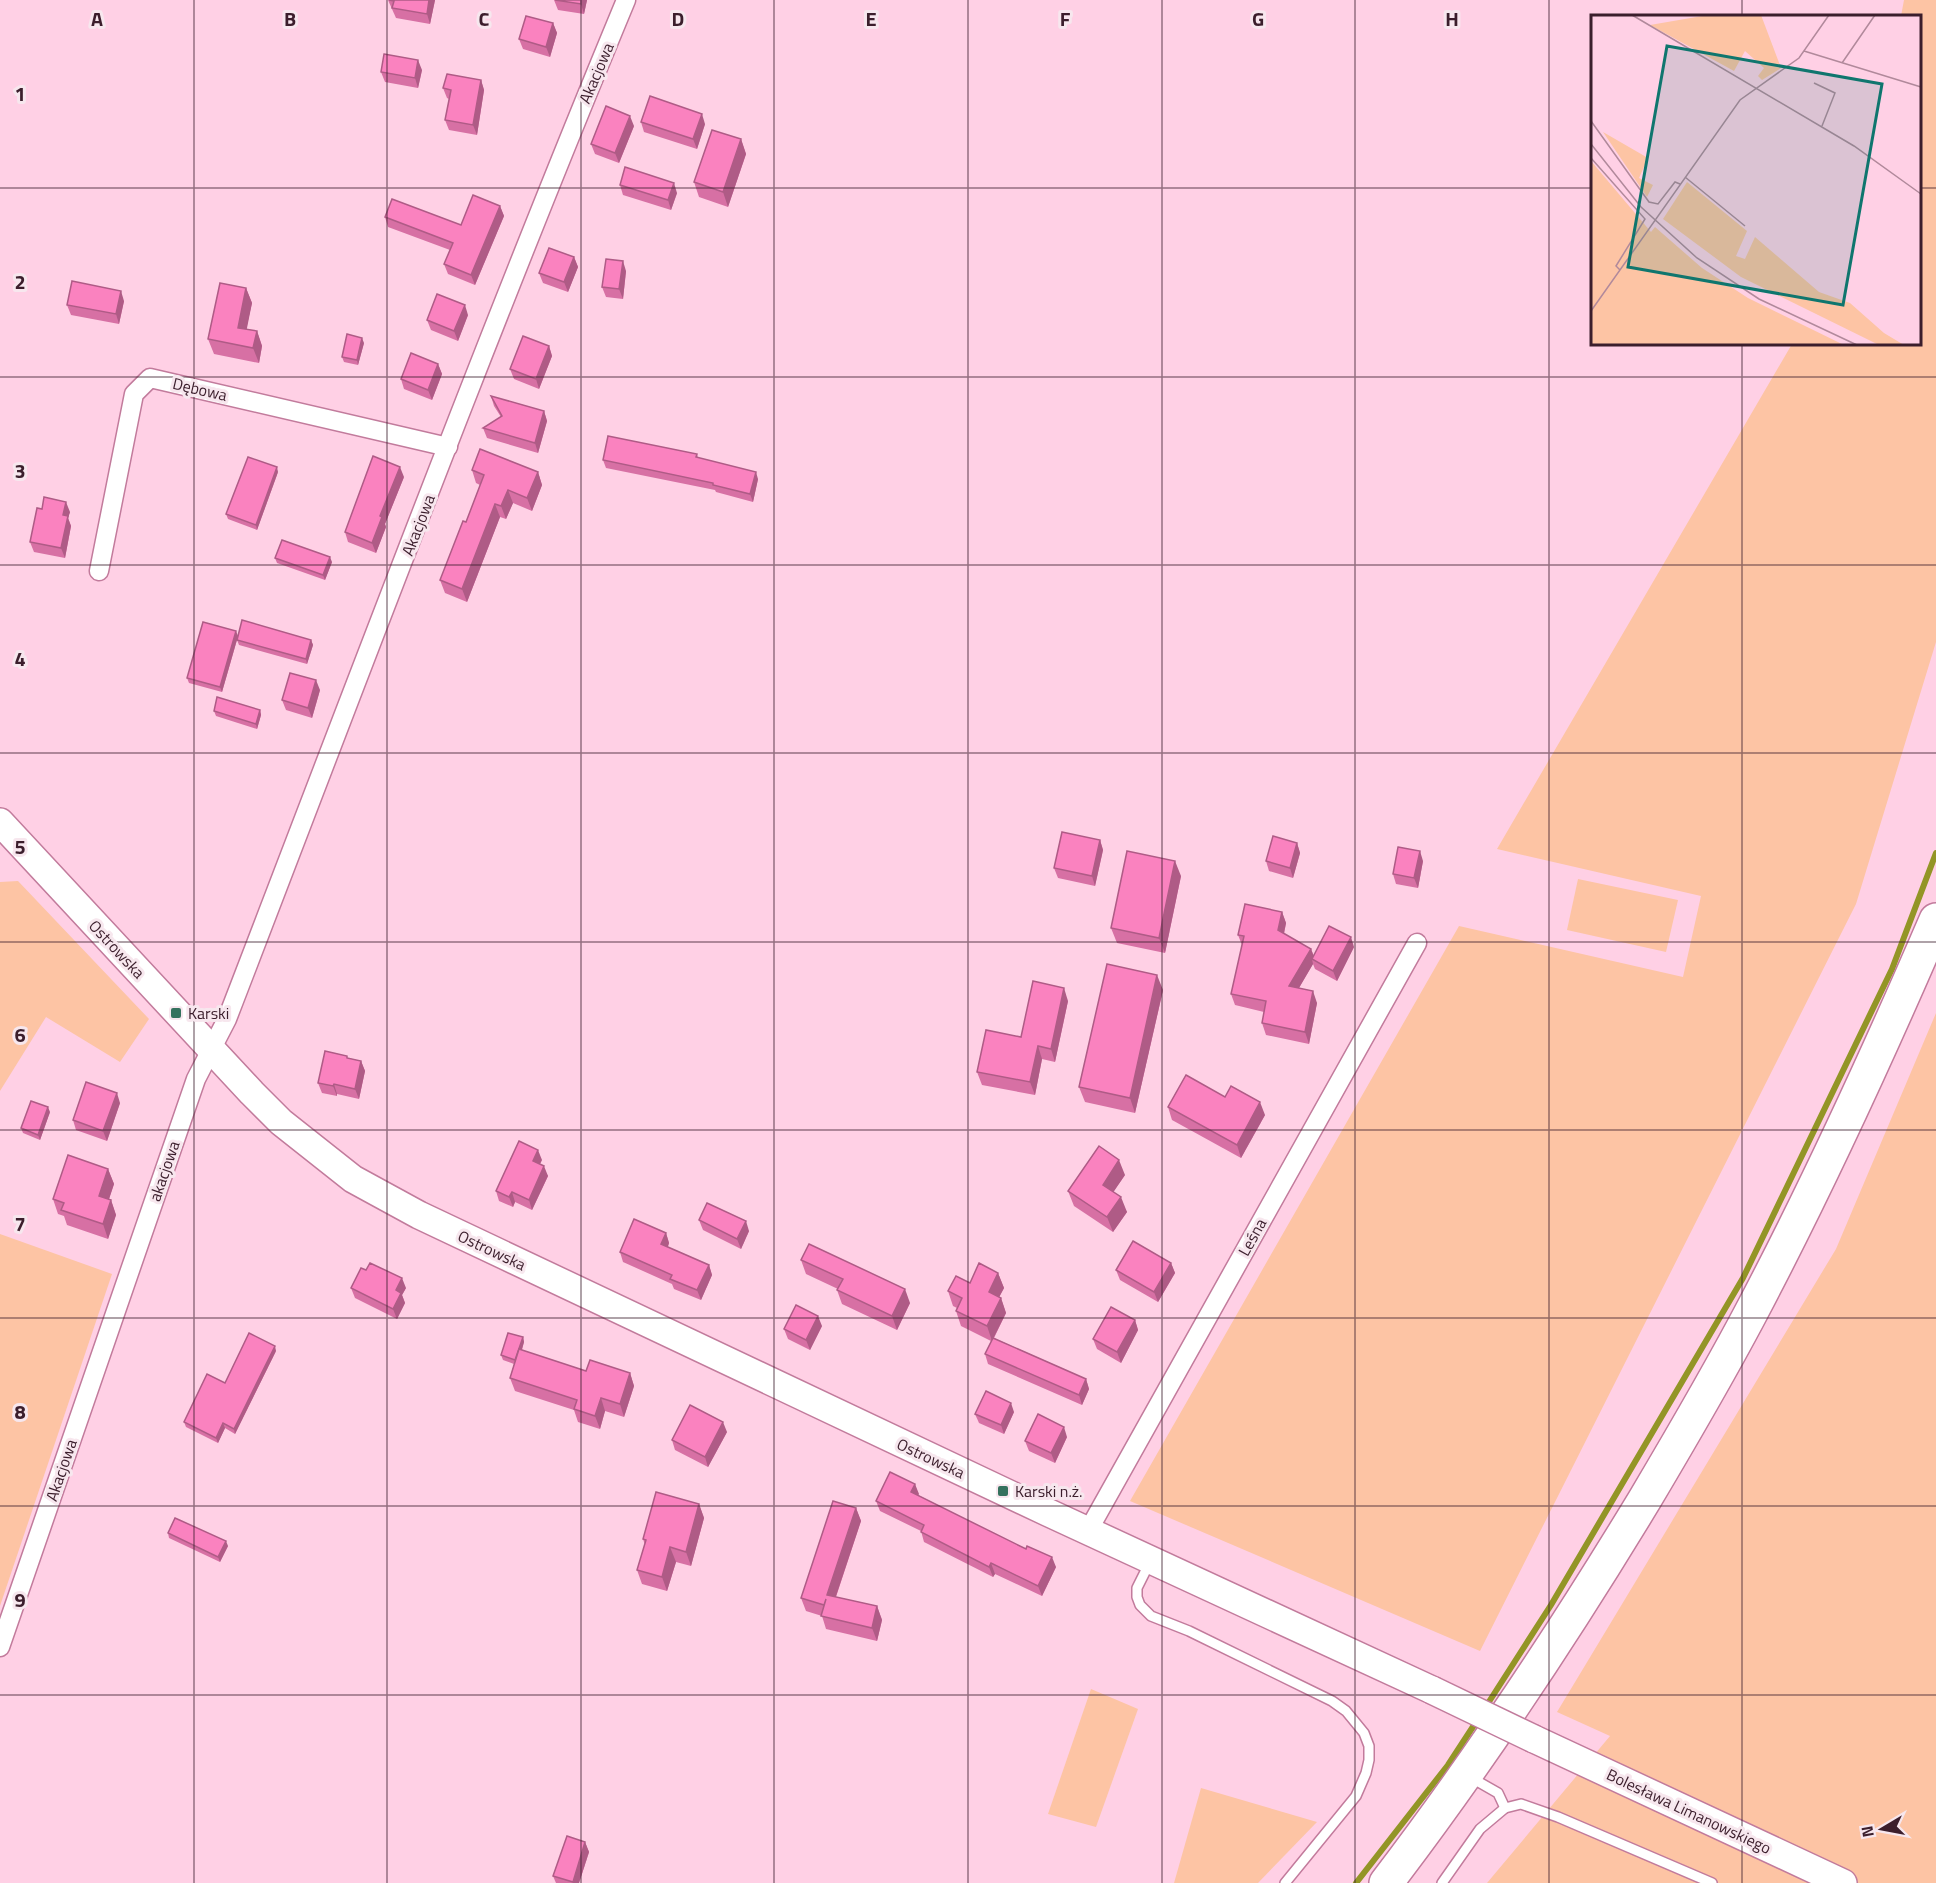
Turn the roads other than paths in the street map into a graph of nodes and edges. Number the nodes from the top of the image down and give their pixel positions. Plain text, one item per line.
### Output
1 (626, 0) edge
2 (448, 447) junction
3 (99, 571) dead end
4 (0, 822) edge
5 (1936, 921) edge
6 (1417, 943) dead end
7 (211, 1050) junction
8 (121, 1293) joint
9 (1088, 1531) junction
10 (1151, 1560) junction
11 (0, 1647) edge
12 (1432, 1690) joint
13 (1465, 1774) junction
14 (1505, 1808) junction
15 (1285, 1883) edge
16 (1386, 1883) edge
17 (1442, 1883) edge
18 (1712, 1883) edge
19 (1843, 1883) edge

1 - 2 street, Akacjowa
2 - 3 street, Dębowa
2 - 7 street, Akacjowa
4 - 7 street, Ostrowska
5 - 13 highway
6 - 9 street, Leśna
7 - 8 street, akacjowa
7 - 9 street, Ostrowska
8 - 11 street, Akacjowa
9 - 10 street, Ostrowska
10 - 12 street, Ostrowska
10 - 15 lane
12 - 19 street, Bolesława Limanowskiego, bridge
13 - 14 lane
13 - 16 highway
14 - 17 lane
14 - 18 lane

